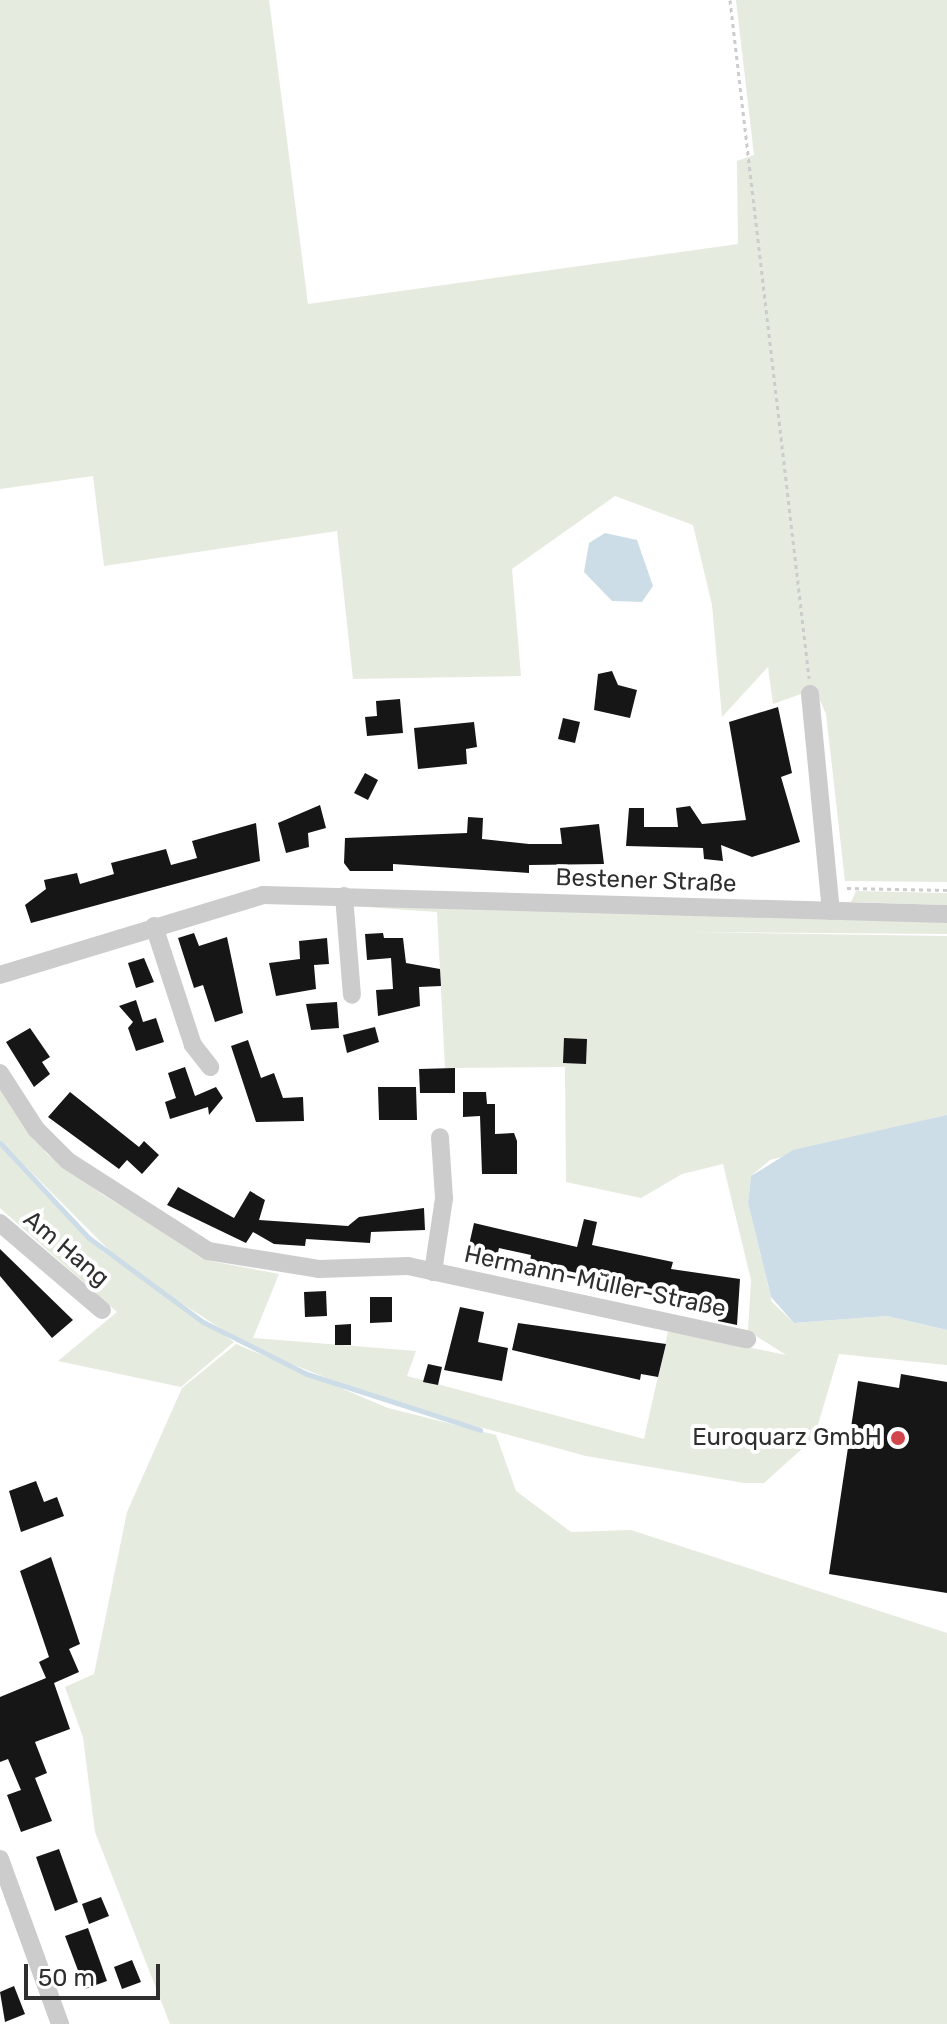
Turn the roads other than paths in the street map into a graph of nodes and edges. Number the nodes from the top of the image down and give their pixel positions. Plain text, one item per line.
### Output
1 (810, 694) road end
2 (344, 896) junction
3 (831, 911) junction
4 (947, 914) edge
5 (154, 926) junction
6 (0, 975) edge
7 (352, 995) dead end
8 (210, 1067) dead end
9 (0, 1073) edge
10 (440, 1137) dead end
11 (0, 1223) edge
12 (433, 1272) junction
13 (102, 1310) dead end
14 (747, 1339) dead end
15 (0, 1859) edge
16 (55, 2023) edge

1 - 3 street
2 - 3 street, Bestener Straße
2 - 5 street, Bestener Straße
2 - 7 street
3 - 4 street, Bestener Straße
5 - 6 street, Bestener Straße
5 - 8 street
9 - 12 street, Hermann-Müller-Straße
10 - 12 street, Hermann-Müller-Straße
11 - 13 street, Am Hang
12 - 14 street, Hermann-Müller-Straße
15 - 16 street

